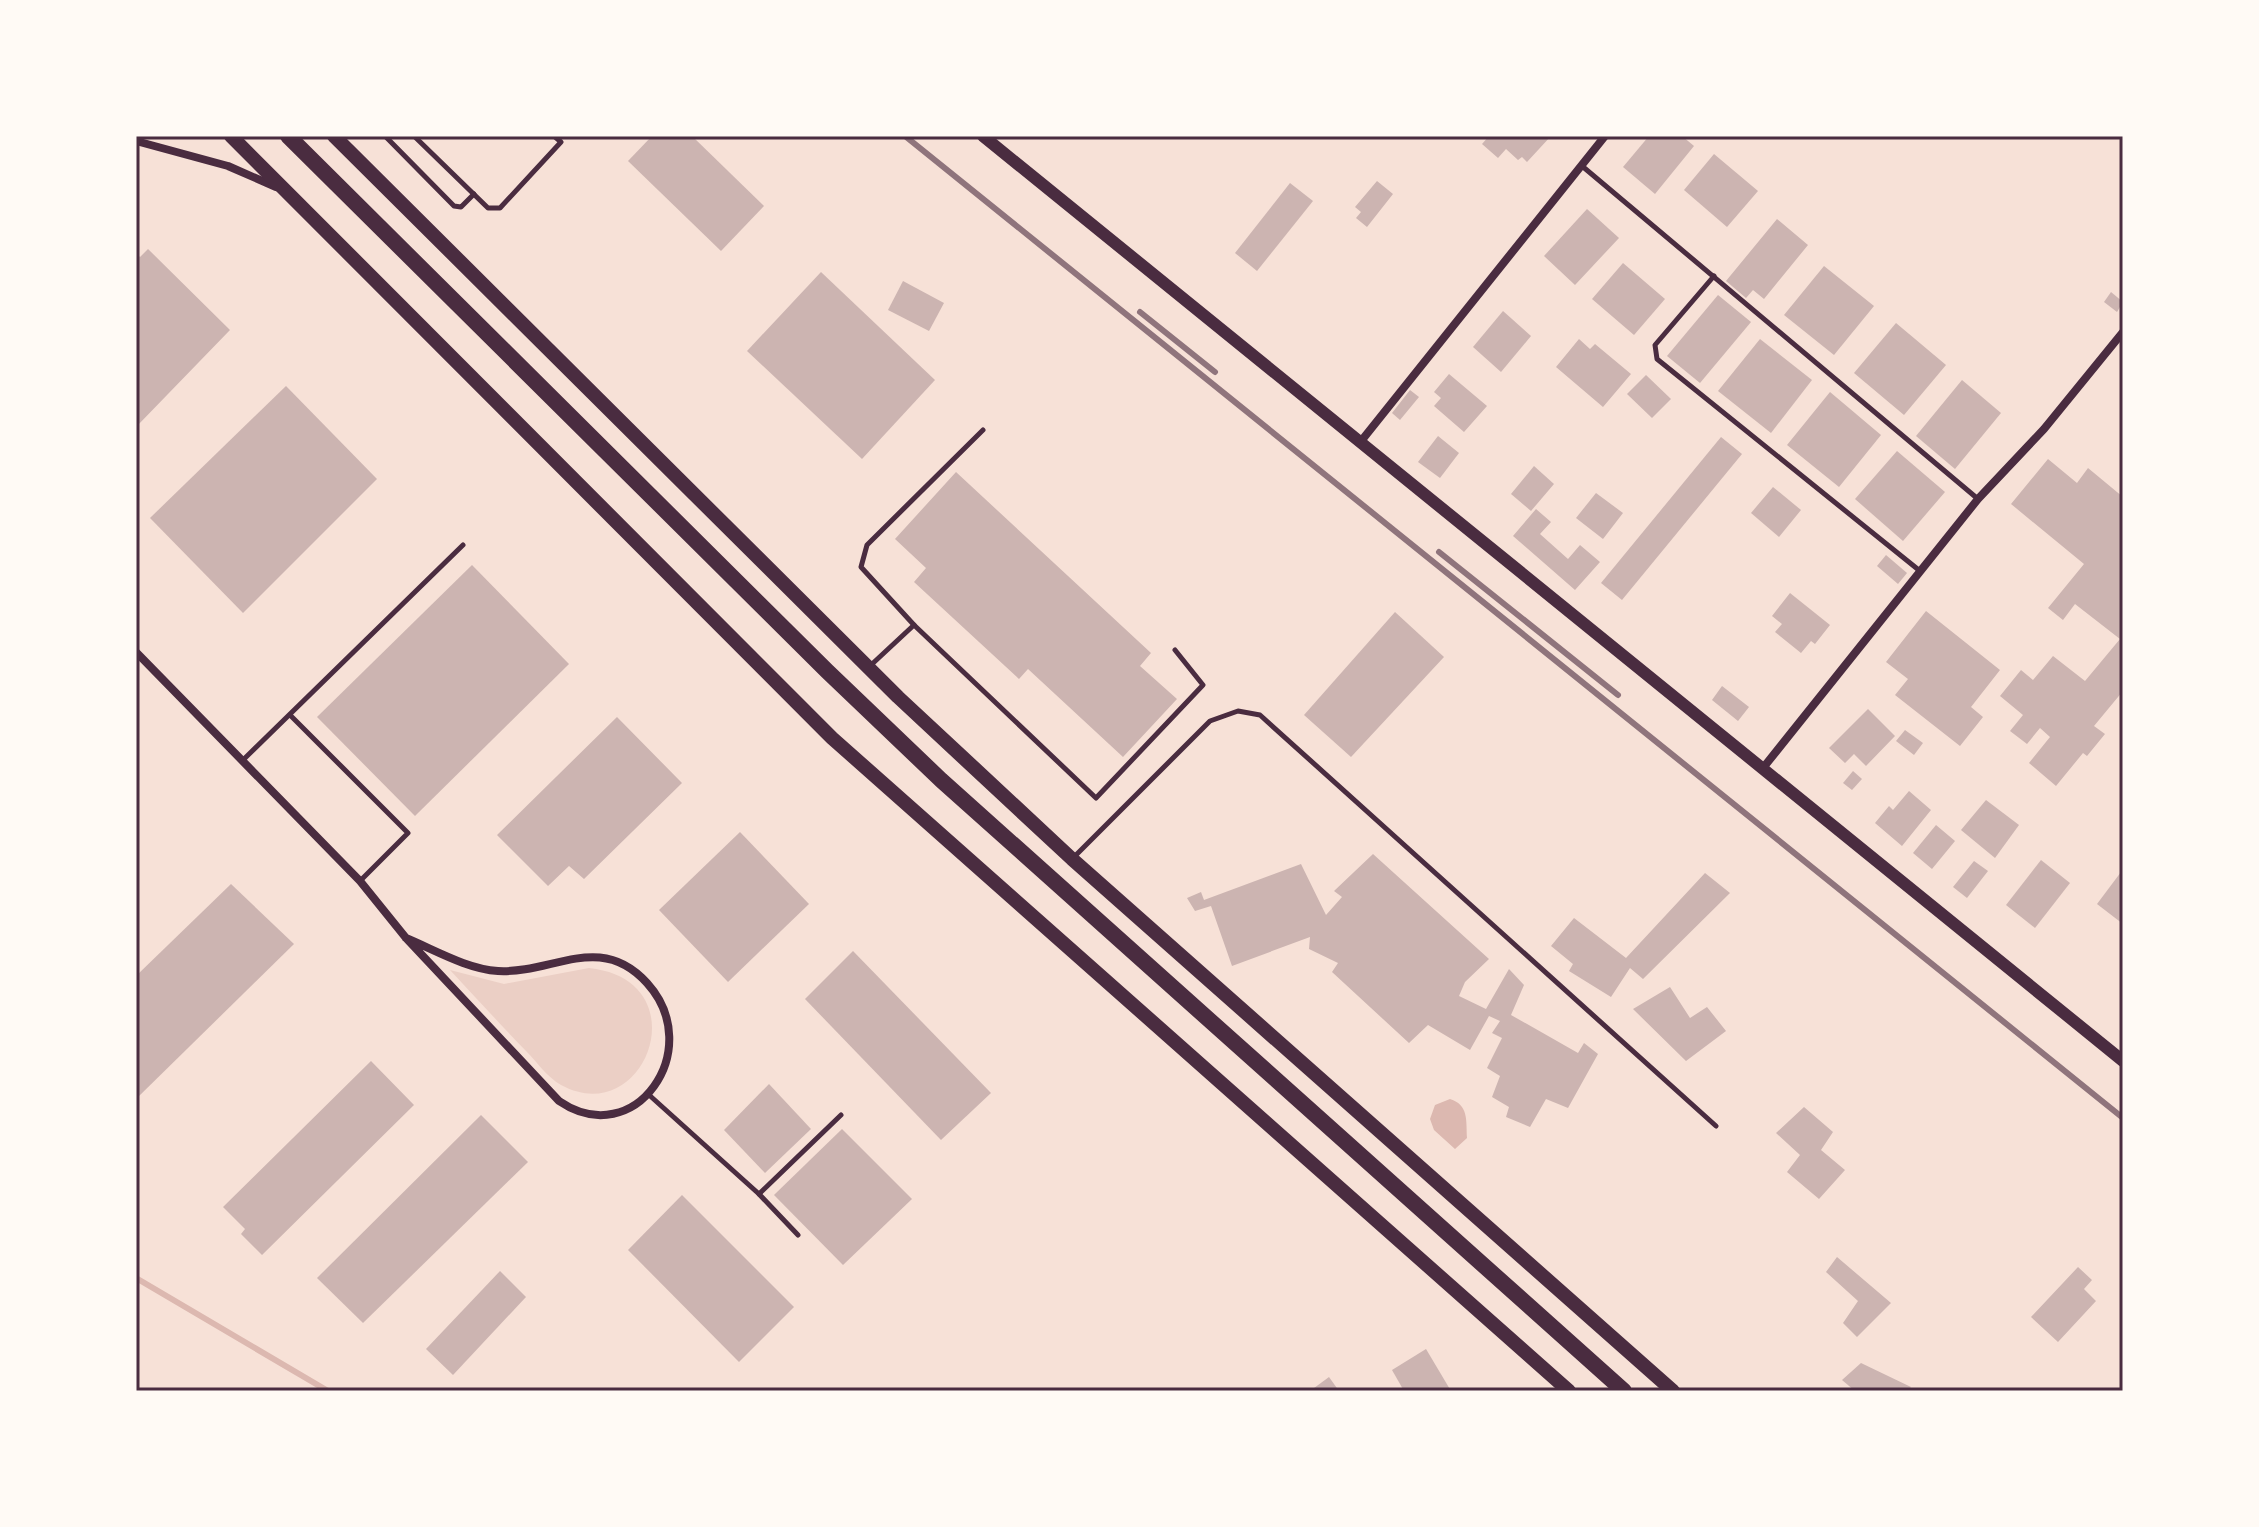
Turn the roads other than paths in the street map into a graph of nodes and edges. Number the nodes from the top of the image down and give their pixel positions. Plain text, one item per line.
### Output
1 (231, 136) edge
2 (288, 136) edge
3 (334, 136) edge
4 (385, 136) edge
5 (414, 136) edge
6 (554, 136) edge
7 (983, 136) edge
8 (1605, 136) edge
9 (136, 141) edge
10 (1581, 165) junction
11 (285, 191) junction
12 (474, 194) junction
13 (1714, 276) junction
14 (2123, 332) edge
15 (983, 430) dead end
16 (1362, 440) junction
17 (1978, 499) junction
18 (463, 545) dead end
19 (1920, 571) junction
20 (914, 625) junction
21 (1175, 650) dead end
22 (136, 652) edge
23 (867, 668) junction
24 (290, 715) junction
25 (242, 761) junction
26 (1763, 768) junction
27 (1072, 859) junction
28 (360, 881) junction
29 (406, 938) junction
30 (2123, 1061) edge
31 (648, 1094) junction
32 (841, 1115) dead end
33 (1716, 1126) dead end
34 (759, 1194) junction
35 (798, 1235) dead end
36 (1565, 1390) edge
37 (1624, 1391) edge
38 (1673, 1391) edge

1 - 11 main road
2 - 37 main road
3 - 23 main road
4 - 12 lane
5 - 12 lane
6 - 12 lane
7 - 16 street
8 - 10 street
9 - 11 street
10 - 13 lane
10 - 16 street
11 - 36 main road
13 - 17 lane
13 - 19 lane
14 - 17 street
15 - 20 lane
16 - 26 street
17 - 19 street
18 - 24 lane
19 - 26 street
20 - 21 lane
20 - 23 lane
22 - 25 street
23 - 27 main road
24 - 25 lane
24 - 28 lane
25 - 28 street
26 - 30 street
27 - 33 lane
27 - 38 main road
28 - 29 street
29 - 31 street
29 - 31 street
31 - 34 lane
32 - 34 lane
34 - 35 lane

